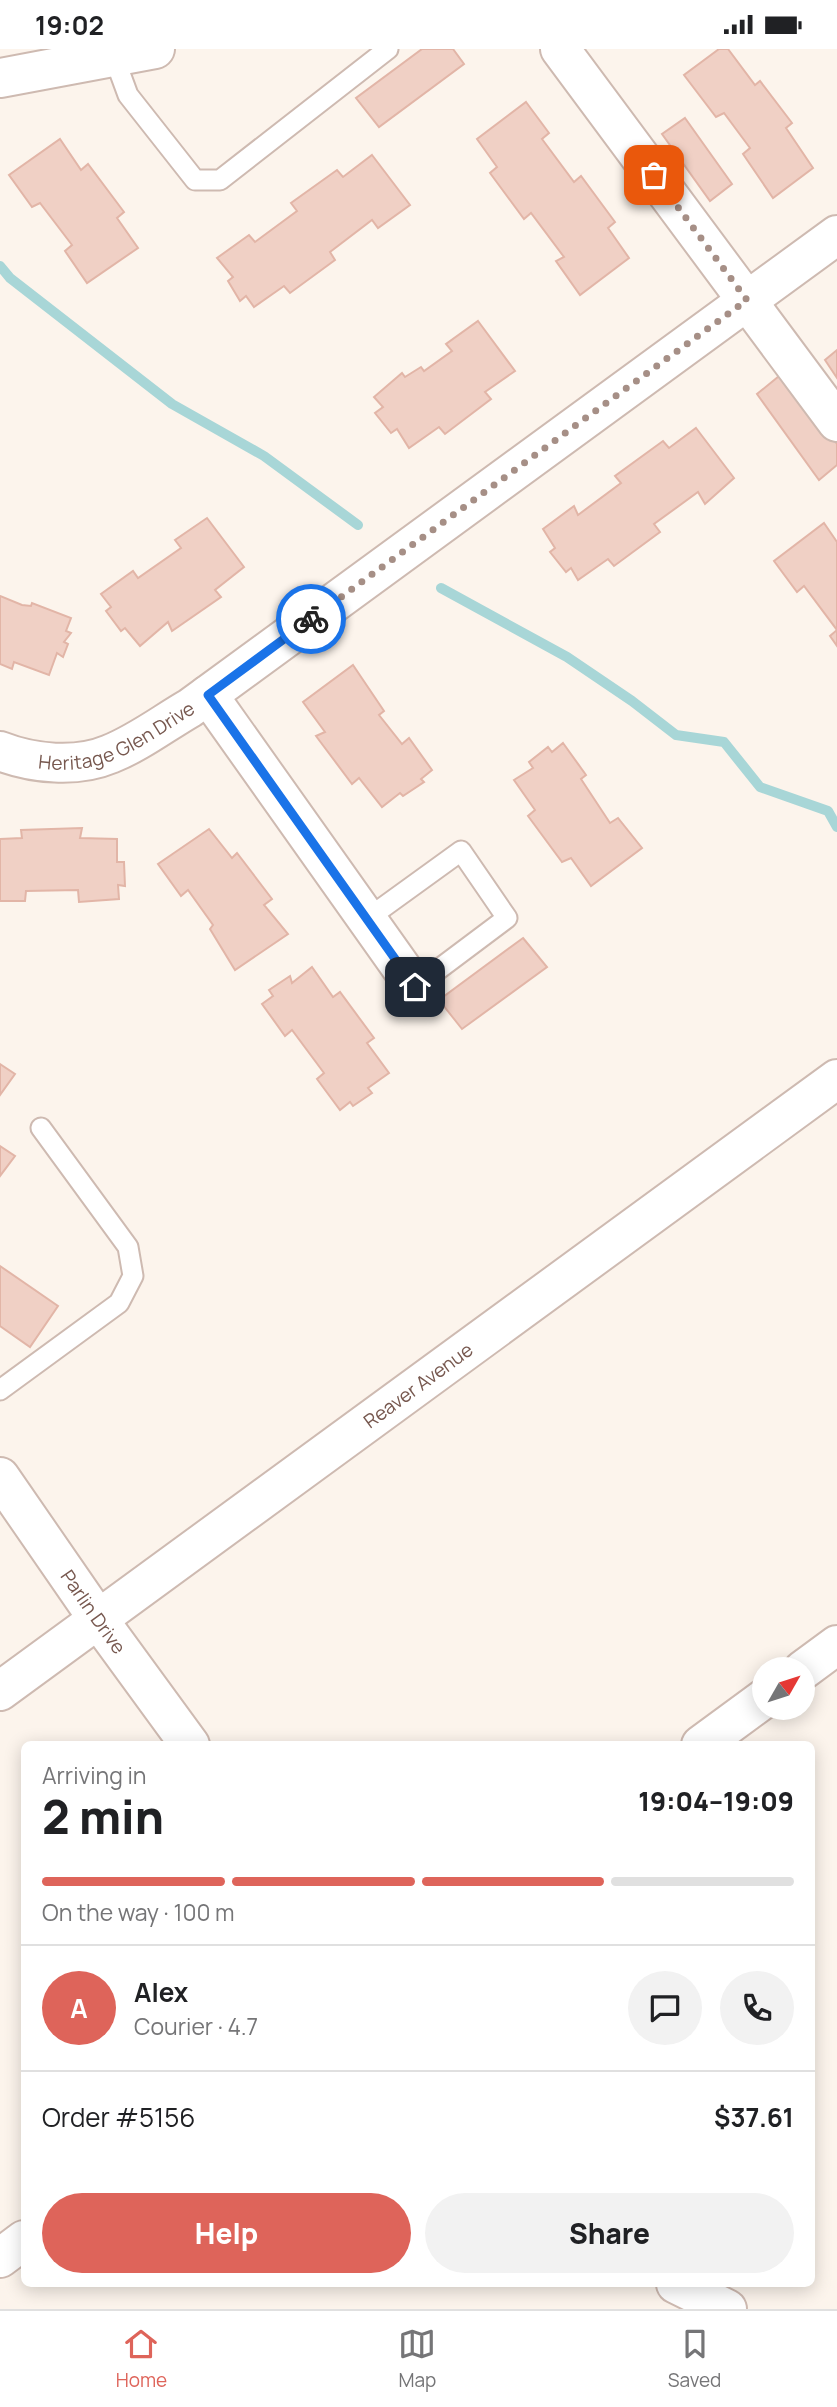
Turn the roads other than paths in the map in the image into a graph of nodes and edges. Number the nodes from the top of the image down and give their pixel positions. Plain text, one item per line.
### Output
1 (155, 49) edge
2 (388, 49) edge
3 (560, 49) edge
4 (114, 57) junction
5 (0, 78) edge
6 (837, 235) edge
7 (747, 300) junction
8 (837, 422) edge
9 (208, 695) junction
10 (0, 751) edge
11 (367, 919) junction
12 (415, 987) joint
13 (837, 1079) edge
14 (41, 1128) dead end
15 (0, 1391) edge
16 (0, 1477) edge
17 (99, 1619) junction
18 (837, 1645) edge
19 (816, 1660) edge
20 (0, 1692) edge
21 (752, 1708) edge
22 (187, 1741) edge
23 (706, 1741) edge
24 (21, 2242) edge
25 (0, 2258) edge
26 (681, 2287) edge
27 (713, 2306) edge

1 - 4 street
2 - 4 lane
3 - 7 street
4 - 5 street
6 - 7 street, Heritage Glen Drive
7 - 8 street
7 - 9 street, Heritage Glen Drive
9 - 10 street, Heritage Glen Drive
9 - 11 street
11 - 12 street
11 - 12 lane
13 - 17 street, Reaver Avenue
14 - 15 lane
16 - 17 street, Parlin Drive
17 - 20 street, Reaver Avenue
17 - 22 street, Parlin Drive
18 - 19 street
21 - 23 street
24 - 25 street
26 - 27 street

